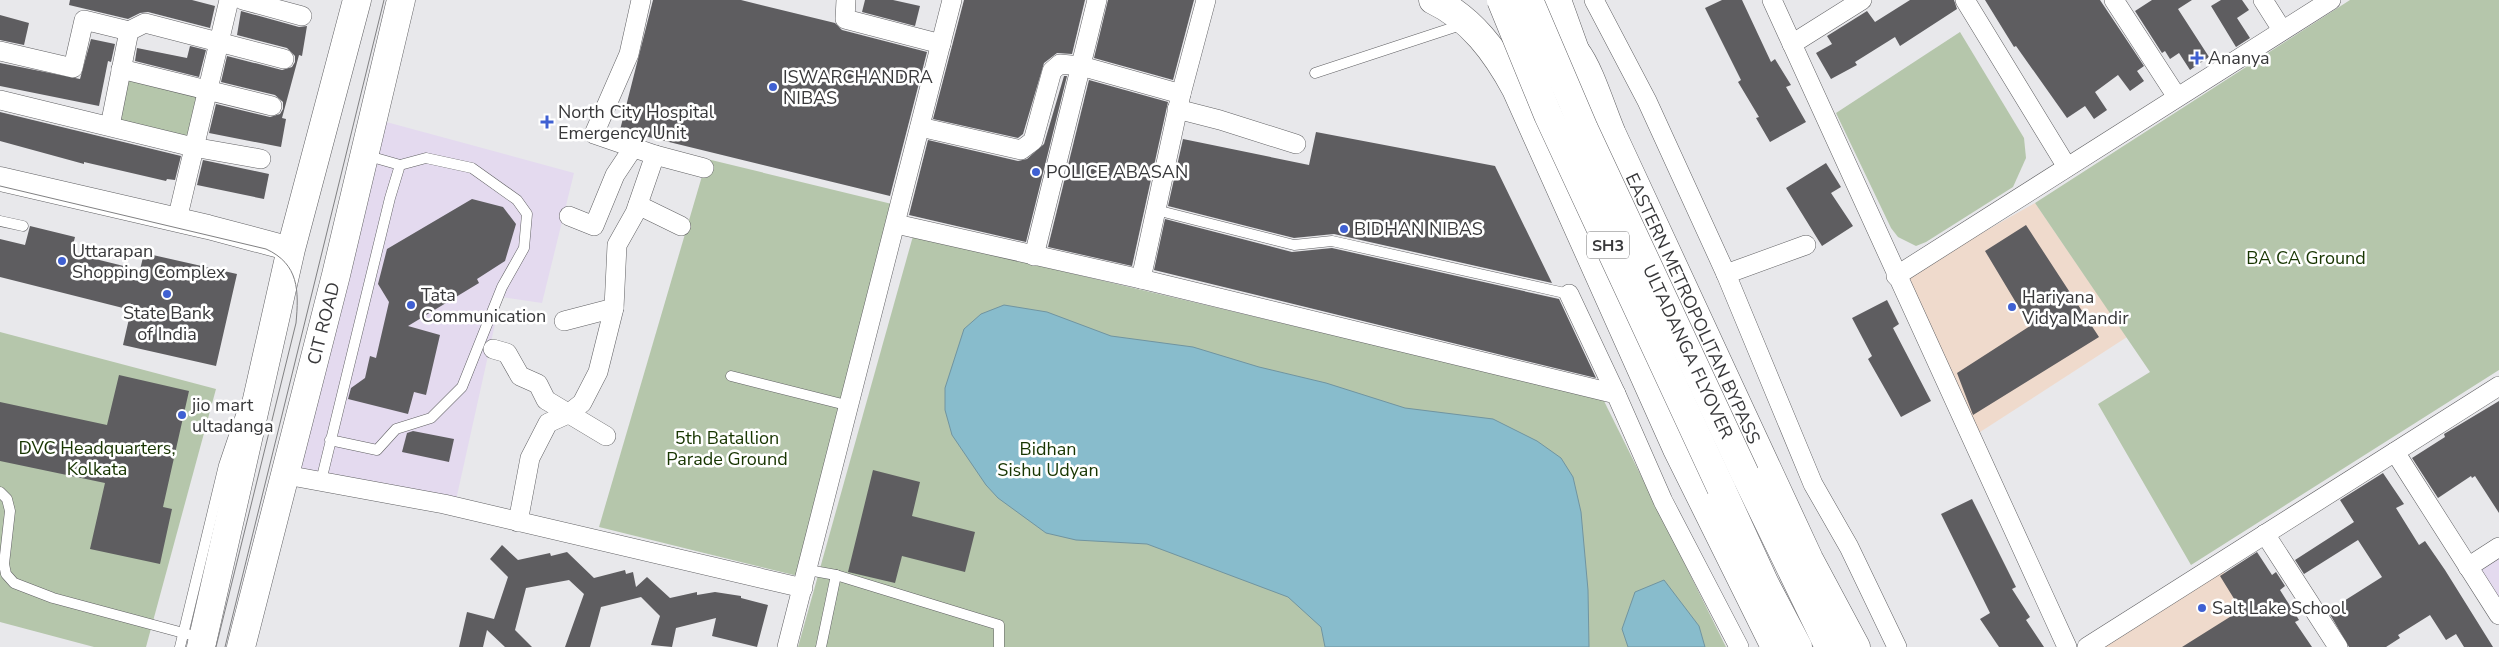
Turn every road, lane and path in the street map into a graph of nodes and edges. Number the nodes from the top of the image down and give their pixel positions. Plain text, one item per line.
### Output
1 (229, 0) edge
2 (243, 0) edge
3 (357, 0) edge
4 (401, 0) edge
5 (641, 0) edge
6 (846, 0) edge
7 (952, 0) edge
8 (1097, 0) edge
9 (1206, 0) edge
10 (1433, 0) edge
11 (1500, 0) edge
12 (1529, 0) edge
13 (1557, 0) edge
14 (1594, 0) edge
15 (1772, 0) edge
16 (1862, 0) edge
17 (1964, 0) edge
18 (2114, 0) edge
19 (2263, 0) edge
20 (2331, 0) edge
21 (302, 16) dead end
22 (1468, 23) junction
23 (2282, 30) junction
24 (129, 31) junction
25 (219, 41) junction
26 (941, 44) junction
27 (1792, 44) junction
28 (0, 51) edge
29 (1576, 53) junction
30 (284, 59) dead end
31 (1081, 66) junction
32 (121, 69) junction
33 (1315, 73) dead end
34 (207, 91) junction
35 (2177, 97) junction
36 (0, 100) edge
37 (1179, 102) junction
38 (272, 106) dead end
39 (110, 126) junction
40 (920, 127) junction
41 (1296, 144) dead end
42 (193, 147) junction
43 (633, 148) junction
44 (364, 155) junction
45 (654, 155) junction
46 (261, 159) dead end
47 (400, 166) junction
48 (2067, 167) junction
49 (704, 168) dead end
50 (0, 179) edge
51 (638, 205) junction
52 (1156, 210) junction
53 (569, 216) dead end
54 (177, 220) junction
55 (0, 221) edge
56 (896, 224) junction
57 (23, 226) dead end
58 (681, 226) dead end
59 (1806, 244) dead end
60 (291, 249) junction
61 (1034, 256) junction
62 (1726, 274) junction
63 (1896, 276) junction
64 (1141, 279) junction
65 (1569, 294) joint
66 (614, 308) junction
67 (564, 320) dead end
68 (493, 349) dead end
69 (731, 376) dead end
70 (2499, 386) edge
71 (1616, 394) junction
72 (850, 406) junction
73 (568, 414) junction
74 (606, 436) dead end
75 (330, 440) junction
76 (2395, 452) junction
77 (286, 475) junction
78 (320, 481) junction
79 (0, 492) edge
80 (518, 522) junction
81 (2265, 534) junction
82 (2499, 547) edge
83 (2468, 567) junction
84 (808, 570) junction
85 (836, 575) junction
86 (0, 579) edge
87 (14, 583) junction
88 (803, 588) junction
89 (2499, 616) edge
90 (192, 641) edge
91 (241, 647) edge
92 (788, 647) edge
93 (821, 647) edge
94 (999, 647) edge
95 (1739, 647) edge
96 (1774, 647) edge
97 (1798, 647) edge
98 (1829, 647) edge
99 (1856, 647) edge
100 (1897, 647) edge
101 (2067, 647) edge
102 (2087, 647) edge
103 (2338, 647) edge

1 - 25 street
2 - 21 street
3 - 60 main road
4 - 44 main road, CIT ROAD
5 - 43 street
6 - 26 street
7 - 26 street
8 - 31 street
9 - 37 street
10 - 22 main road
11 - 29 main road, EASTERN METROPOLITAN BYPASS
11 - 97 main road, ULTADANGA FLYOVER / SH3, bridge
12 - 98 main road, ULTADANGA FLYOVER / SH3, bridge
13 - 29 main road
14 - 62 street
15 - 27 street
16 - 27 street
17 - 48 street
18 - 35 street
19 - 23 street
20 - 23 street
22 - 33 lane
22 - 96 main road
23 - 35 street
24 - 25 street
24 - 28 street
24 - 32 street
25 - 30 street
25 - 34 street
26 - 40 street
27 - 63 street
29 - 99 main road, EASTERN METROPOLITAN BYPASS
31 - 37 street
31 - 40 street
31 - 61 street
32 - 34 street
32 - 39 street
34 - 38 street
34 - 42 street
35 - 48 street
36 - 39 street
37 - 41 street
37 - 52 street
39 - 42 street
40 - 56 street
42 - 46 street
42 - 54 street
43 - 45 street
43 - 53 street
44 - 47 lane
44 - 77 main road, CIT ROAD
45 - 49 street
45 - 51 street
47 - 75 lane
47 - 75 lane
48 - 63 street
50 - 54 street
51 - 58 street
51 - 66 street
52 - 64 street
52 - 65 lane
54 - 60 street
55 - 57 lane
56 - 61 street
56 - 72 street
59 - 62 street
60 - 90 main road
61 - 64 street
62 - 100 street
63 - 101 street
64 - 71 street
65 - 71 street
66 - 67 street
66 - 73 street
68 - 73 street
69 - 72 lane
70 - 76 street
71 - 95 street
72 - 84 street
73 - 74 street
73 - 80 street
75 - 78 lane
76 - 81 street
76 - 83 street
77 - 78 street
77 - 91 main road, CIT ROAD
78 - 80 street
79 - 87 lane
80 - 88 street
81 - 102 street
81 - 103 street
82 - 83 street
83 - 89 street
84 - 85 lane
84 - 88 street
85 - 93 lane
85 - 94 lane
86 - 87 lane
87 - 90 lane
88 - 92 street

